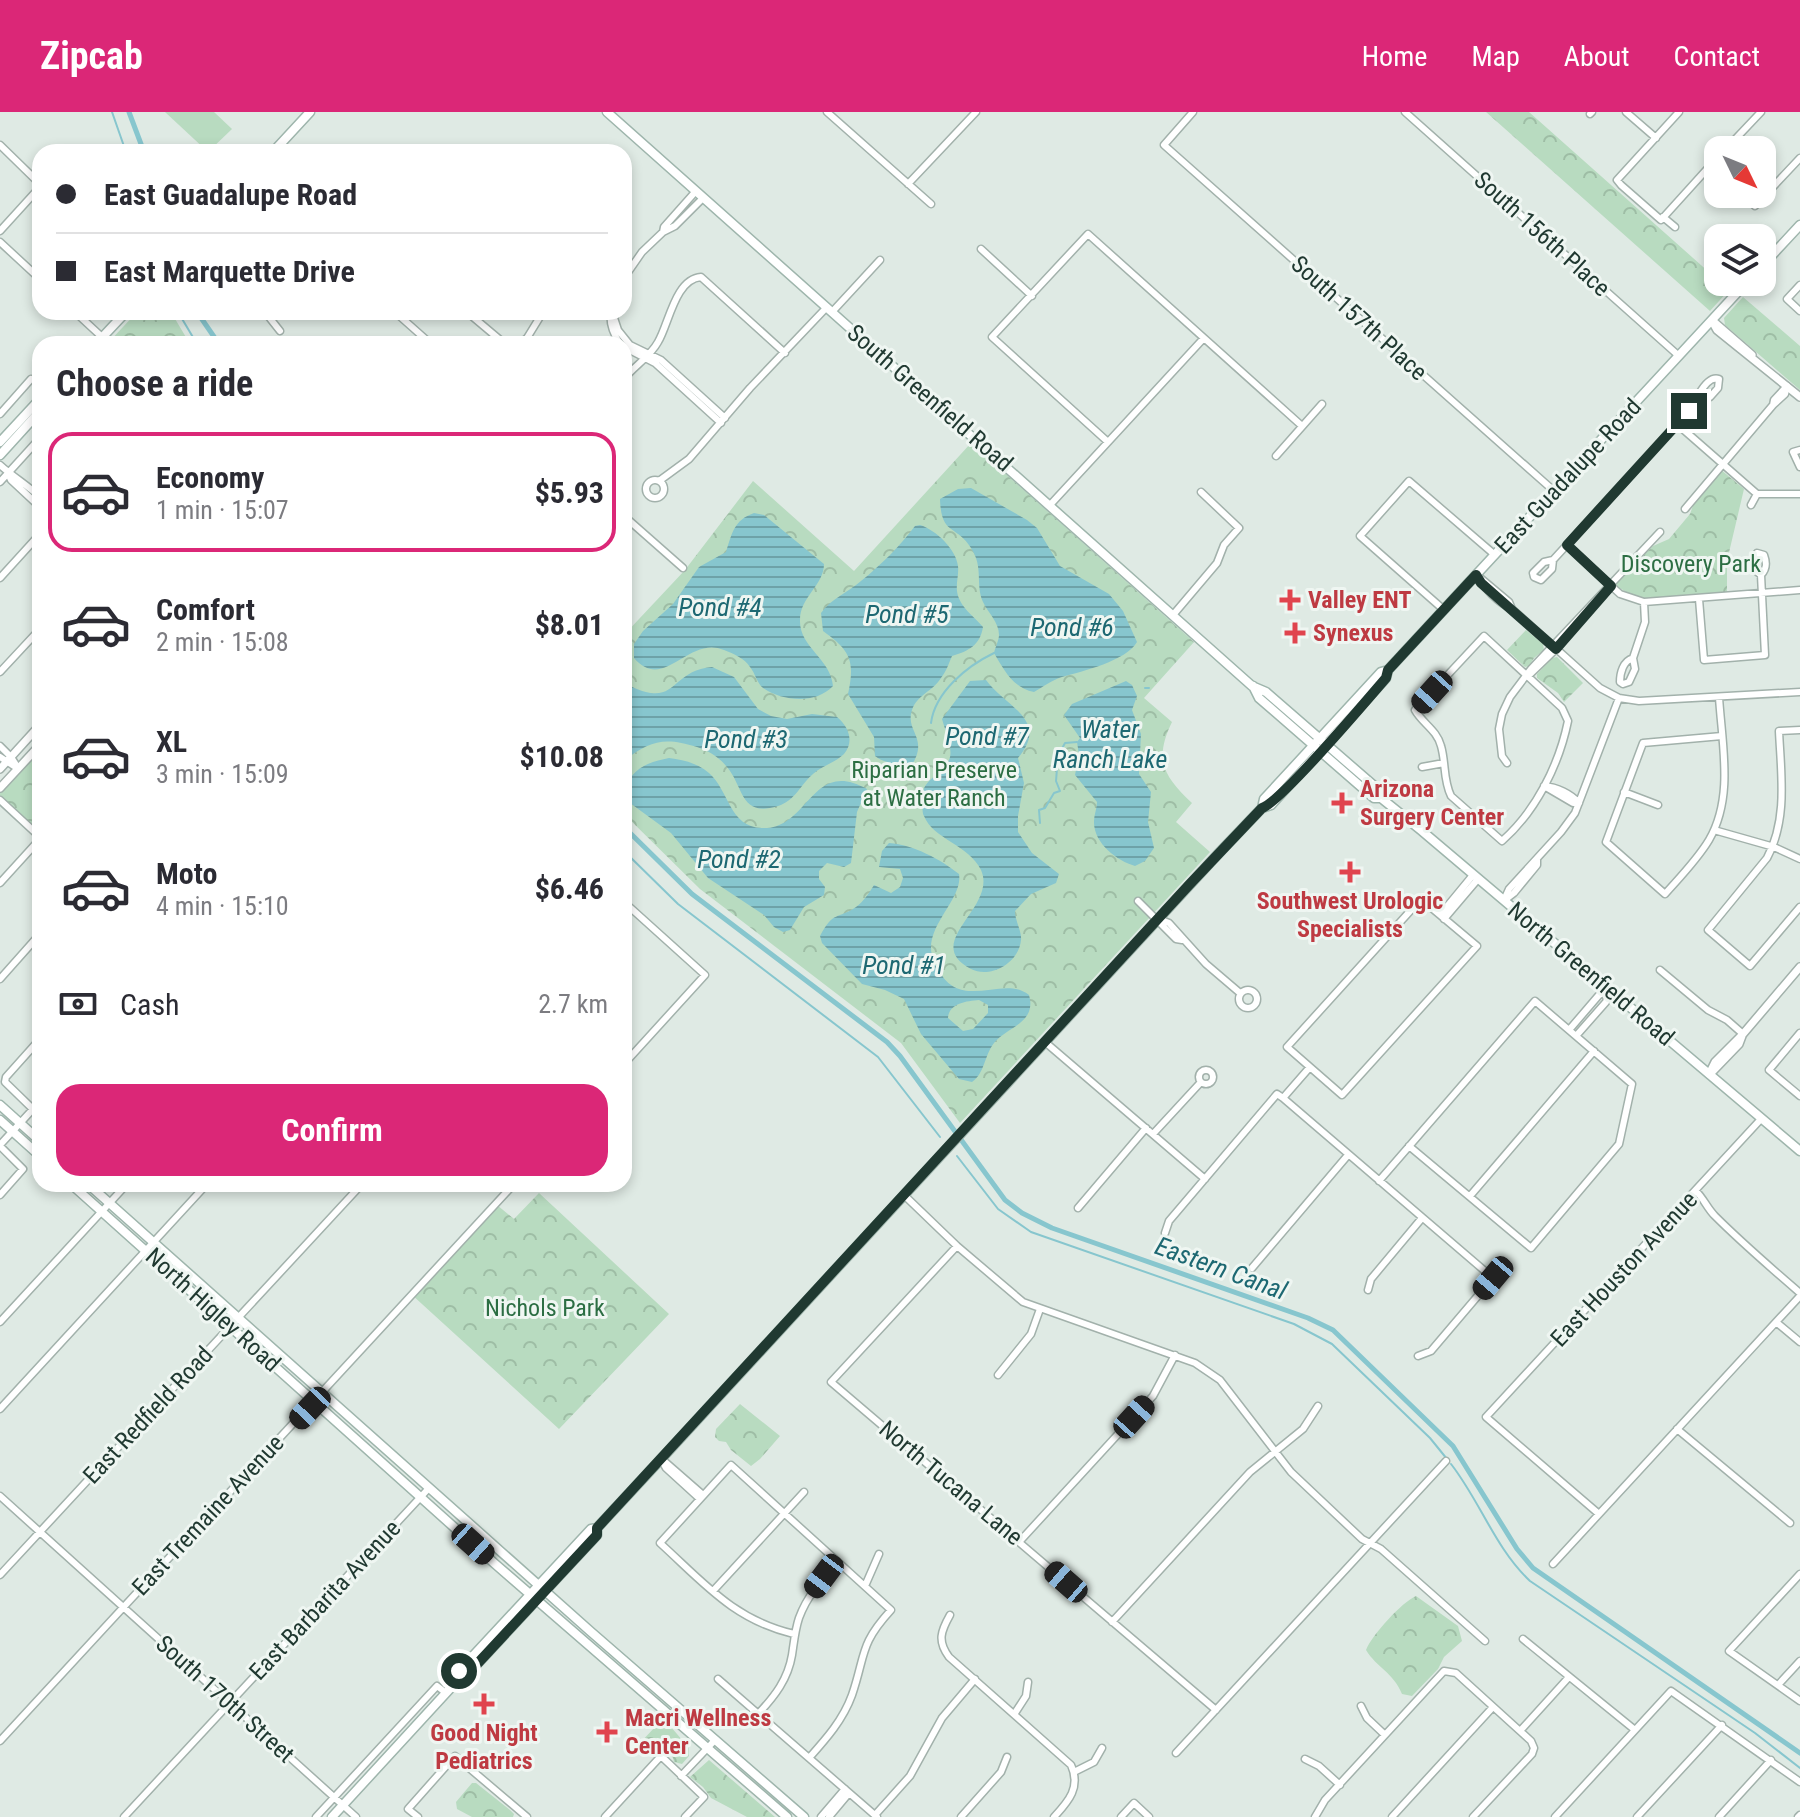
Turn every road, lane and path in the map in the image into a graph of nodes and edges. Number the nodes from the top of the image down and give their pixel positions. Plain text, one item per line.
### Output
1 (310, 112) edge
2 (607, 112) edge
3 (827, 112) edge
4 (976, 112) edge
5 (1193, 112) edge
6 (1405, 112) edge
7 (1626, 112) edge
8 (1679, 112) edge
9 (1761, 112) edge
10 (1738, 136) edge
11 (1656, 138) junction
12 (280, 144) edge
13 (0, 145) edge
14 (1800, 158) edge
15 (1704, 173) edge
16 (32, 178) edge
17 (908, 184) junction
18 (1776, 184) edge
19 (700, 194) junction
20 (32, 195) edge
21 (931, 204) dead end
22 (678, 212) junction
23 (684, 218) junction
24 (1662, 218) junction
25 (1800, 225) edge
26 (1675, 227) dead end
27 (0, 231) edge
28 (663, 232) junction
29 (0, 242) edge
30 (981, 249) dead end
31 (1776, 251) edge
32 (880, 260) dead end
33 (632, 266) edge
34 (32, 272) edge
35 (1800, 285) edge
36 (1032, 296) junction
37 (1734, 296) edge
38 (829, 309) junction
39 (1800, 311) edge
40 (82, 320) edge
41 (119, 320) edge
42 (271, 320) edge
43 (404, 320) edge
44 (476, 320) edge
45 (1712, 321) junction
46 (280, 331) dead end
47 (95, 336) edge
48 (104, 336) edge
49 (422, 336) edge
50 (493, 336) edge
51 (1203, 339) junction
52 (632, 346) edge
53 (632, 350) edge
54 (785, 353) junction
55 (646, 356) junction
56 (1679, 356) junction
57 (632, 371) edge
58 (31, 379) dead end
59 (1787, 386) junction
60 (1800, 397) edge
61 (1701, 399) dead end
62 (1322, 404) dead end
63 (32, 408) edge
64 (0, 414) edge
65 (32, 420) edge
66 (723, 421) junction
67 (1677, 424) junction
68 (1302, 426) junction
69 (0, 442) edge
70 (1108, 442) junction
71 (32, 447) edge
72 (1800, 450) edge
73 (0, 455) edge
74 (1276, 456) dead end
75 (0, 465) edge
76 (1721, 465) junction
77 (1800, 467) edge
78 (8, 473) junction
79 (659, 481) dead end
80 (0, 482) edge
81 (32, 490) edge
82 (1554, 491) junction
83 (1201, 492) dead end
84 (1757, 494) junction
85 (1800, 494) edge
86 (32, 500) edge
87 (1050, 505) junction
88 (1751, 505) dead end
89 (1685, 509) dead end
90 (632, 526) edge
91 (1660, 532) dead end
92 (32, 543) edge
93 (1567, 545) junction
94 (1495, 555) junction
95 (1553, 560) dead end
96 (683, 568) dead end
97 (1476, 575) junction
98 (1761, 575) dead end
99 (0, 578) edge
100 (1611, 586) junction
101 (1800, 590) edge
102 (1762, 593) junction
103 (1699, 599) junction
104 (1644, 602) junction
105 (1444, 610) junction
106 (1173, 615) junction
107 (32, 638) edge
108 (1554, 648) junction
109 (1633, 658) dead end
110 (0, 672) edge
111 (1528, 676) junction
112 (1252, 686) junction
113 (1800, 692) edge
114 (1719, 697) junction
115 (1619, 698) junction
116 (1800, 730) edge
117 (32, 733) edge
118 (1722, 736) junction
119 (0, 746) edge
120 (1319, 746) junction
121 (32, 753) edge
122 (4, 761) edge
123 (1444, 763) junction
124 (1507, 763) dead end
125 (1422, 767) dead end
126 (18, 768) junction
127 (1544, 786) junction
128 (0, 788) edge
129 (1624, 792) junction
130 (0, 800) edge
131 (1579, 803) junction
132 (1658, 805) dead end
133 (32, 830) edge
134 (1714, 830) junction
135 (32, 847) edge
136 (1774, 847) junction
137 (1800, 859) edge
138 (1476, 877) junction
139 (0, 883) edge
140 (1504, 900) junction
141 (1138, 901) dead end
142 (1800, 907) edge
143 (632, 909) edge
144 (1442, 917) junction
145 (1159, 919) junction
146 (32, 943) edge
147 (1660, 970) dead end
148 (1799, 971) edge
149 (0, 979) edge
150 (1610, 989) junction
151 (1240, 993) dead end
152 (1569, 1030) junction
153 (1800, 1033) edge
154 (1743, 1034) junction
155 (1576, 1036) junction
156 (1045, 1042) junction
157 (32, 1048) edge
158 (1594, 1051) junction
159 (632, 1055) edge
160 (1310, 1067) junction
161 (1709, 1074) junction
162 (1201, 1082) dead end
163 (1800, 1096) edge
164 (1283, 1098) junction
165 (0, 1105) edge
166 (32, 1108) edge
167 (32, 1110) edge
168 (1761, 1119) junction
169 (0, 1120) edge
170 (20, 1123) junction
171 (1146, 1128) junction
172 (13, 1131) junction
173 (32, 1134) edge
174 (1153, 1134) junction
175 (0, 1146) edge
176 (1409, 1146) junction
177 (32, 1149) edge
178 (1800, 1151) edge
179 (1348, 1155) junction
180 (1205, 1179) junction
181 (1379, 1181) junction
182 (1696, 1191) junction
183 (80, 1192) edge
184 (97, 1192) edge
185 (120, 1192) edge
186 (200, 1192) edge
187 (355, 1192) edge
188 (505, 1192) edge
189 (0, 1195) edge
190 (904, 1195) junction
191 (1470, 1196) junction
192 (110, 1203) junction
193 (1078, 1208) dead end
194 (102, 1212) junction
195 (1422, 1218) junction
196 (1165, 1233) dead end
197 (154, 1242) junction
198 (957, 1246) junction
199 (146, 1251) junction
200 (1252, 1268) dead end
201 (1368, 1290) dead end
202 (1800, 1294) edge
203 (1040, 1309) junction
204 (238, 1318) junction
205 (0, 1322) edge
206 (1776, 1322) junction
207 (231, 1326) junction
208 (1800, 1342) edge
209 (1175, 1355) junction
210 (1418, 1356) dead end
211 (998, 1375) dead end
212 (322, 1393) junction
213 (314, 1401) junction
214 (1318, 1406) dead end
215 (0, 1409) edge
216 (1677, 1429) junction
217 (1275, 1451) junction
218 (661, 1459) junction
219 (1446, 1461) dead end
220 (429, 1488) junction
221 (804, 1492) dead end
222 (0, 1496) edge
223 (421, 1496) junction
224 (701, 1497) junction
225 (785, 1513) junction
226 (1599, 1514) junction
227 (1790, 1523) dead end
228 (40, 1531) junction
229 (1020, 1541) junction
230 (1369, 1544) junction
231 (879, 1554) dead end
232 (838, 1562) junction
233 (1553, 1564) dead end
234 (1800, 1574) edge
235 (0, 1575) edge
236 (865, 1586) junction
237 (542, 1588) junction
238 (713, 1591) junction
239 (1768, 1594) dead end
240 (534, 1597) junction
241 (1776, 1601) junction
242 (121, 1608) junction
243 (950, 1615) dead end
244 (1112, 1622) junction
245 (794, 1634) junction
246 (1523, 1639) dead end
247 (1485, 1641) dead end
248 (1800, 1661) edge
249 (1569, 1677) junction
250 (718, 1679) dead end
251 (975, 1679) junction
252 (1028, 1682) dead end
253 (1778, 1685) junction
254 (653, 1686) junction
255 (446, 1693) junction
256 (646, 1695) junction
257 (1800, 1701) edge
258 (230, 1702) junction
259 (1361, 1706) dead end
260 (1493, 1707) junction
261 (1216, 1710) junction
262 (1015, 1713) junction
263 (758, 1714) junction
264 (1722, 1725) junction
265 (1635, 1730) junction
266 (1520, 1731) junction
267 (1385, 1735) junction
268 (715, 1740) junction
269 (0, 1741) edge
270 (707, 1748) junction
271 (1102, 1748) dead end
272 (1176, 1753) dead end
273 (1007, 1757) dead end
274 (809, 1758) junction
275 (1305, 1759) dead end
276 (1771, 1760) junction
277 (1074, 1772) junction
278 (681, 1776) junction
279 (1800, 1782) edge
280 (1340, 1785) junction
281 (847, 1791) junction
282 (334, 1798) junction
283 (343, 1806) junction
284 (524, 1816) edge
285 (876, 1816) edge
286 (124, 1817) edge
287 (316, 1817) edge
288 (332, 1817) edge
289 (356, 1817) edge
290 (418, 1817) edge
291 (605, 1817) edge
292 (685, 1817) edge
293 (787, 1817) edge
294 (804, 1817) edge
295 (821, 1817) edge
296 (829, 1817) edge
297 (961, 1817) edge
298 (1054, 1817) edge
299 (1121, 1817) edge
300 (1149, 1817) edge
301 (1315, 1817) edge
302 (1392, 1817) edge
303 (1473, 1817) edge
304 (1555, 1817) edge
305 (1637, 1817) edge
306 (1719, 1817) edge

1 - 12 main road
2 - 19 main road, South Greenfield Road
3 - 17 street
4 - 17 street
5 - 82 street, South 157th Place
6 - 56 street, South 156th Place
7 - 11 street
8 - 11 street
9 - 10 street
11 - 24 street
13 - 16 street
14 - 18 street
15 - 24 street
17 - 21 street
19 - 22 street
19 - 23 street
19 - 38 main road, South Greenfield Road
20 - 27 street
22 - 23 street
22 - 28 street
23 - 28 street
24 - 26 street
25 - 31 main road
28 - 33 street
29 - 34 street
30 - 36 street
32 - 38 street
35 - 39 street
36 - 51 street
36 - 70 street
37 - 45 main road, East Guadalupe Road
38 - 54 street
38 - 87 main road, South Greenfield Road
40 - 47 street
41 - 48 main road
42 - 46 street
43 - 49 street
44 - 50 street
45 - 56 main road, East Guadalupe Road
45 - 59 street
51 - 68 street
51 - 70 street
52 - 55 street
53 - 55 street
54 - 55 street
54 - 66 street
55 - 57 street
55 - 66 street
56 - 82 main road, East Guadalupe Road
58 - 64 street
59 - 60 street
59 - 76 street
61 - 67 street
62 - 68 street
63 - 69 main road
65 - 73 main road
66 - 79 street
67 - 76 street
67 - 93 street
68 - 74 street
70 - 87 street
71 - 78 street
72 - 77 street
75 - 78 street
76 - 84 street
76 - 89 street
78 - 80 street
78 - 81 street
78 - 86 street
82 - 94 main road, East Guadalupe Road
83 - 106 street
84 - 85 street
84 - 88 street
87 - 106 main road, South Greenfield Road
90 - 96 street
91 - 100 street
92 - 99 street
93 - 95 street
93 - 100 street
94 - 97 main road, East Guadalupe Road
94 - 105 street
97 - 105 main road, East Guadalupe Road
97 - 108 street
98 - 102 street
100 - 104 street
100 - 108 street
101 - 102 street
102 - 103 street
102 - 103 street
103 - 104 street
104 - 109 street
105 - 120 main road, East Guadalupe Road
106 - 112 main road, South Greenfield Road
107 - 110 street
108 - 111 street
108 - 115 street
111 - 123 street
111 - 124 street
111 - 127 street
112 - 120 main road, South Greenfield Road
112 - 120 main road
113 - 114 street
114 - 115 street
114 - 118 street
115 - 131 street
116 - 136 street
117 - 122 street
118 - 129 street
118 - 134 street
119 - 122 street
120 - 138 main road, North Greenfield Road
120 - 145 main road, East Guadalupe Road
121 - 126 street
122 - 126 street
123 - 125 street
123 - 127 street
126 - 128 street
127 - 131 street
129 - 132 street
129 - 134 street
130 - 133 street
131 - 140 street
134 - 136 street
135 - 139 street
136 - 137 street
136 - 142 street
138 - 140 main road, North Greenfield Road
138 - 144 street
140 - 150 main road, North Greenfield Road
141 - 145 street
143 - 159 street
144 - 160 street
144 - 160 street
145 - 151 street
145 - 156 main road, East Guadalupe Road
146 - 149 street
147 - 154 street
148 - 154 street
150 - 152 street
150 - 155 street
150 - 161 main road, North Greenfield Road
152 - 155 street
152 - 176 street
153 - 163 street
154 - 161 street
155 - 158 street
156 - 171 street
156 - 190 main road, East Guadalupe Road
157 - 166 street
158 - 191 street
158 - 191 street
160 - 164 street
161 - 168 main road, North Greenfield Road
162 - 174 street
164 - 179 street
164 - 180 street
165 - 170 main road
167 - 170 street
168 - 178 main road, North Greenfield Road
168 - 182 street, East Houston Avenue
169 - 172 main road
170 - 172 street
170 - 173 main road
171 - 174 street
171 - 193 street
172 - 175 street
172 - 177 main road
174 - 180 street
175 - 189 street
176 - 181 street
176 - 191 street
179 - 181 street
179 - 200 street
180 - 196 street
181 - 195 street
182 - 202 street
182 - 226 street, East Houston Avenue
183 - 194 main road, North Higley Road
184 - 192 main road, North Higley Road
185 - 192 street
186 - 197 street
187 - 204 street, East Redfield Road
188 - 212 street, East Tremaine Avenue
190 - 198 street
190 - 218 main road, East Guadalupe Road
192 - 194 street
192 - 197 main road, North Higley Road
194 - 199 main road, North Higley Road
194 - 205 street
195 - 201 street
195 - 210 street
197 - 199 street
197 - 204 main road, North Higley Road
198 - 203 street
198 - 229 street, North Tucana Lane
199 - 207 main road, North Higley Road
199 - 215 street
202 - 206 street
203 - 209 street
203 - 211 street
204 - 207 street, East Redfield Road
204 - 212 main road, North Higley Road
206 - 208 street
206 - 216 street
207 - 213 main road, North Higley Road
207 - 228 street, East Redfield Road
209 - 217 street
209 - 229 street
212 - 213 street, East Tremaine Avenue
212 - 220 main road, North Higley Road
213 - 223 main road, North Higley Road
213 - 242 street, East Tremaine Avenue
214 - 217 street
216 - 226 street
216 - 227 street
217 - 230 street
217 - 244 street
218 - 224 street
218 - 237 main road, East Guadalupe Road
219 - 230 street
220 - 223 street, East Barbarita Avenue
220 - 237 main road, North Higley Road
221 - 225 street
222 - 228 street, South 170th Street
223 - 240 main road, North Higley Road
223 - 258 street, East Barbarita Avenue
224 - 225 street
224 - 238 street
225 - 232 street
225 - 238 street
226 - 233 street
228 - 235 street, East Redfield Road
228 - 242 street, South 170th Street
229 - 244 street, North Tucana Lane
230 - 247 street
230 - 261 street
231 - 236 street
232 - 236 street
232 - 245 street
234 - 241 street
236 - 274 street
237 - 240 main road, East Guadalupe Road
237 - 254 main road, North Higley Road
238 - 245 street
239 - 241 street
240 - 255 main road, East Guadalupe Road
240 - 256 main road, North Higley Road
241 - 253 street
242 - 258 street, South 170th Street
242 - 269 street, East Tremaine Avenue
243 - 251 street
244 - 261 street, North Tucana Lane
245 - 263 street
246 - 249 street
248 - 253 street
249 - 265 street
249 - 266 street
250 - 263 street
251 - 262 street
251 - 285 street
252 - 262 street
253 - 257 street
254 - 256 main road
254 - 268 main road, North Higley Road
255 - 282 street, East Guadalupe Road
255 - 283 main road, East Guadalupe Road
256 - 270 main road, North Higley Road
258 - 282 street, South 170th Street
258 - 286 street, East Barbarita Avenue
259 - 267 street
260 - 266 street
260 - 267 street
260 - 302 street
261 - 272 street
262 - 277 street
263 - 274 street
264 - 265 street
264 - 276 street
264 - 305 street
265 - 304 street
266 - 303 street
267 - 280 street
268 - 270 street
268 - 294 main road, North Higley Road
270 - 278 street
270 - 293 main road, North Higley Road
271 - 277 street
273 - 297 street
274 - 281 street
275 - 280 street
276 - 279 street
276 - 306 street
277 - 298 street
278 - 291 street
278 - 292 street
280 - 301 street
281 - 285 street
281 - 295 street
281 - 296 street
282 - 283 street, South 170th Street
282 - 287 street, East Guadalupe Road
283 - 288 main road, East Guadalupe Road
283 - 289 street, South 170th Street
284 - 290 street
299 - 300 street

